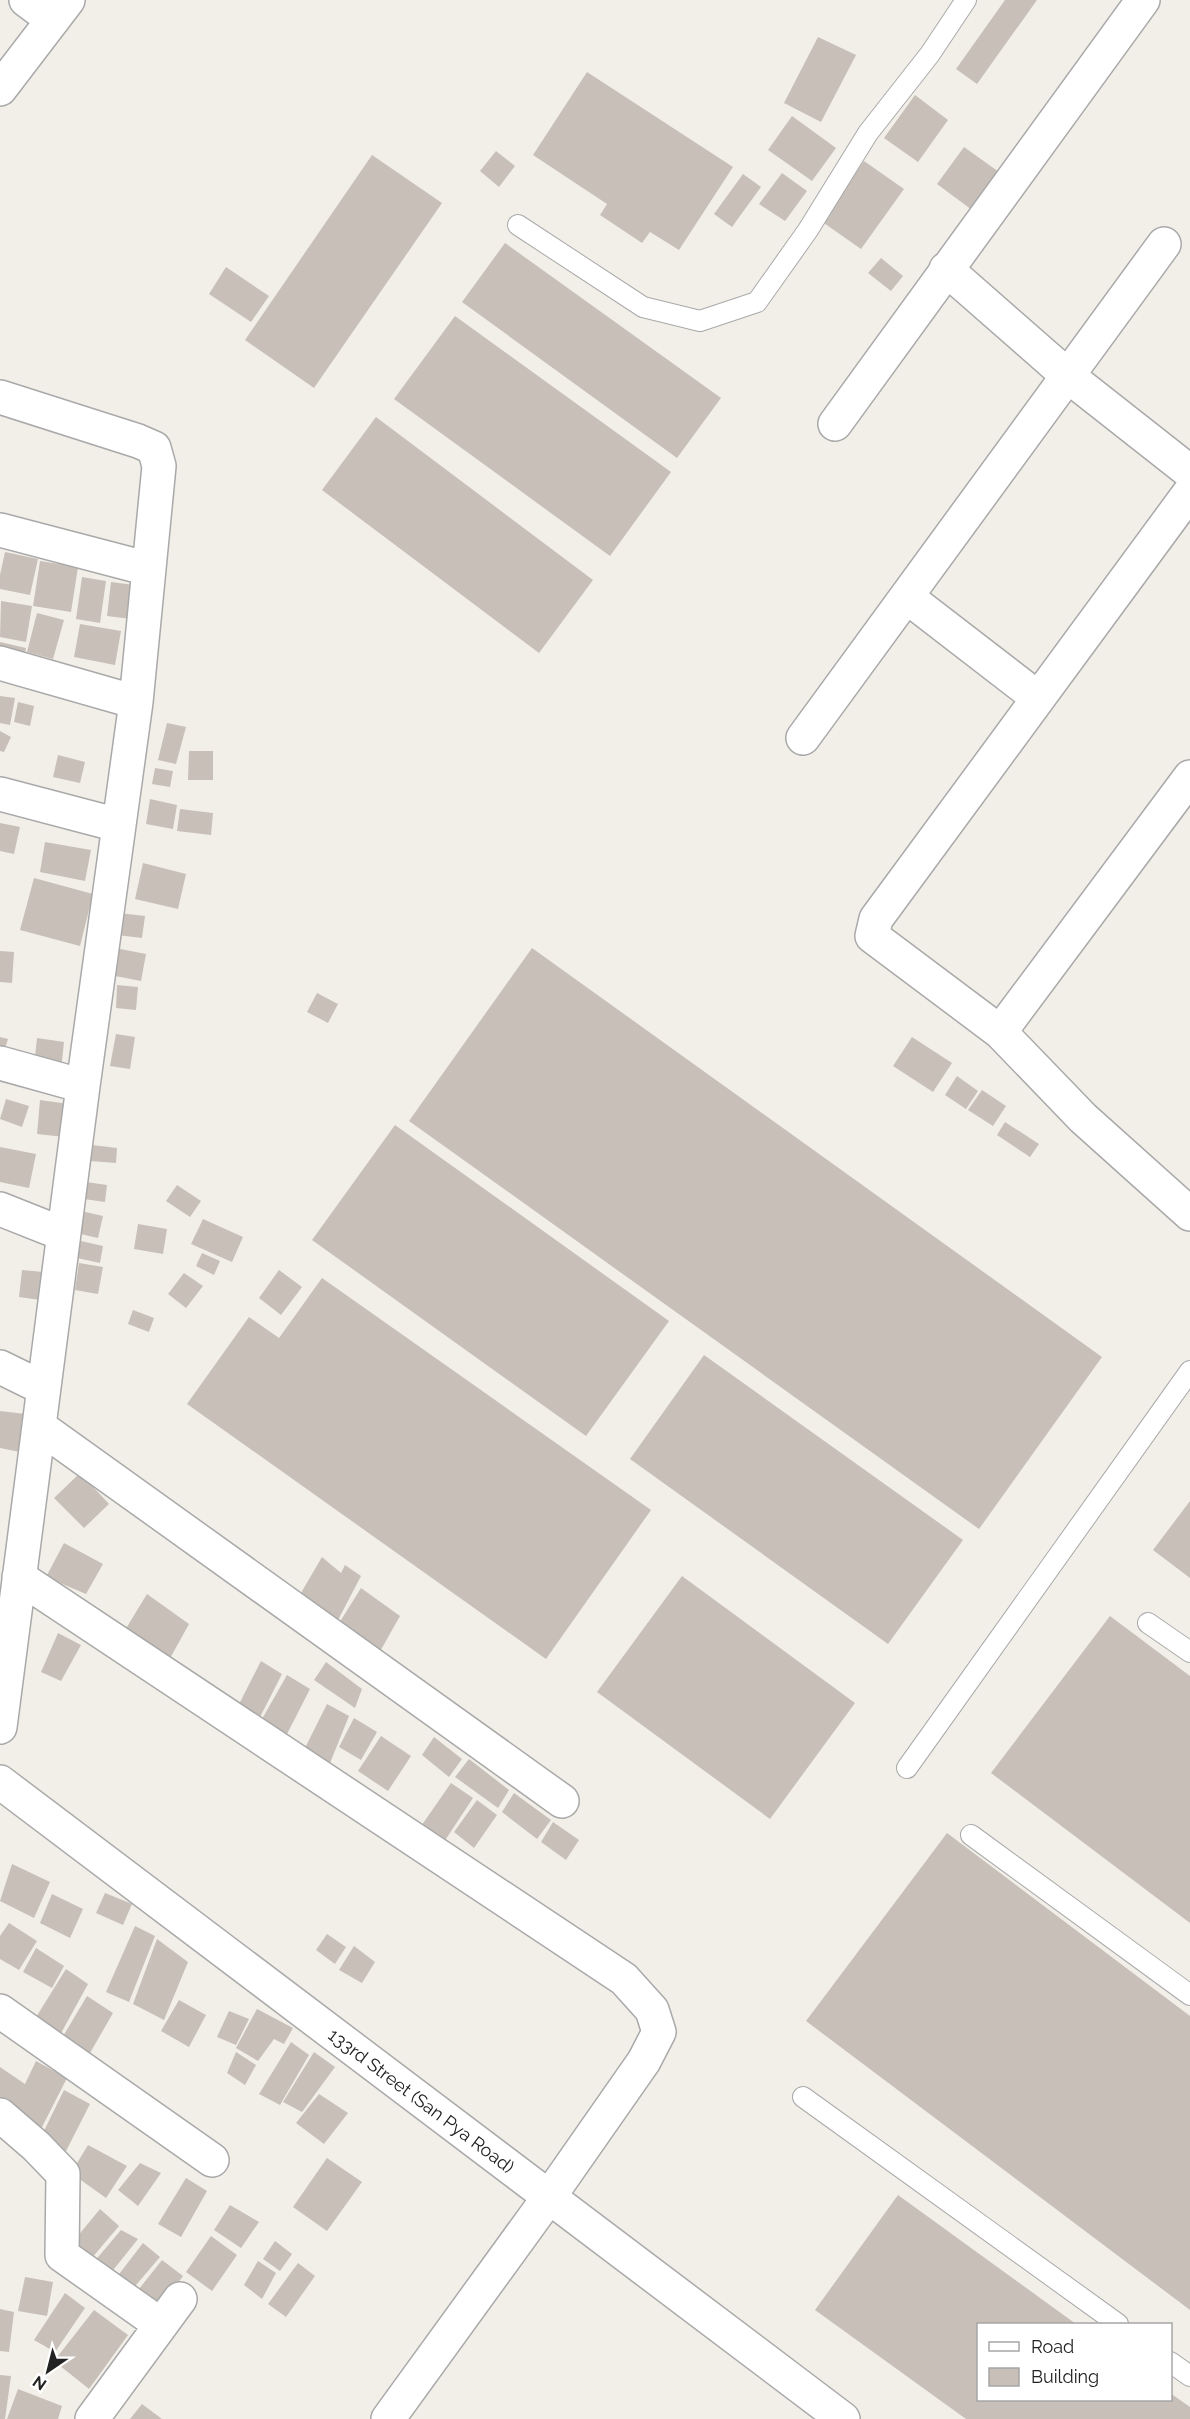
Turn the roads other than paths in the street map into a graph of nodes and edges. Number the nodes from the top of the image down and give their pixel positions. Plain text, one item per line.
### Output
1 (26, 0) edge
2 (966, 0) edge
3 (1143, 0) edge
4 (60, 10) edge
5 (0, 89) edge
6 (518, 225) dead end
7 (1164, 244) dead end
8 (946, 269) junction
9 (1068, 376) junction
10 (0, 397) edge
11 (835, 424) dead end
12 (1190, 472) edge
13 (1190, 492) edge
14 (0, 530) edge
15 (149, 569) junction
16 (907, 597) junction
17 (0, 663) edge
18 (1038, 698) junction
19 (136, 702) junction
20 (804, 738) dead end
21 (1190, 777) edge
22 (0, 794) edge
23 (118, 825) junction
24 (1000, 1032) junction
25 (0, 1064) edge
26 (83, 1086) junction
27 (0, 1209) edge
28 (1190, 1214) edge
29 (63, 1234) junction
30 (0, 1367) edge
31 (1190, 1371) edge
32 (44, 1388) junction
33 (40, 1427) junction
34 (12, 1533) edge
35 (19, 1577) junction
36 (1148, 1623) dead end
37 (1190, 1652) edge
38 (2, 1694) edge
39 (0, 1727) edge
40 (908, 1768) dead end
41 (0, 1782) edge
42 (562, 1801) dead end
43 (971, 1835) dead end
44 (1190, 1995) edge
45 (0, 2011) edge
46 (802, 2097) dead end
47 (0, 2115) edge
48 (212, 2160) dead end
49 (549, 2197) junction
50 (180, 2299) dead end
51 (1115, 2323) edge
52 (160, 2325) junction
53 (1172, 2363) edge
54 (1190, 2376) edge
55 (92, 2419) edge
56 (388, 2419) edge
57 (843, 2419) edge

1 - 4 street
2 - 6 lane
3 - 8 street
4 - 5 street
7 - 9 street
8 - 9 street
8 - 11 street
9 - 12 street
9 - 16 street
10 - 15 street
13 - 18 street
14 - 15 street
15 - 19 street
16 - 18 street
16 - 20 street
17 - 19 street
18 - 24 street
19 - 23 street
21 - 24 street
22 - 23 street
23 - 26 street
24 - 28 street
25 - 26 street
26 - 29 street
27 - 29 street
29 - 32 street
30 - 32 street
31 - 40 lane
32 - 33 street
33 - 34 street
33 - 42 street
34 - 35 street
35 - 38 street
35 - 49 street
36 - 37 lane
38 - 39 street
41 - 49 street, 133rd Street (San Pya Road)
43 - 44 lane
45 - 48 street
46 - 51 lane
47 - 52 street
49 - 56 street
49 - 57 street, 133rd Street (San Pya Road)
50 - 52 street
52 - 55 street
53 - 54 lane

